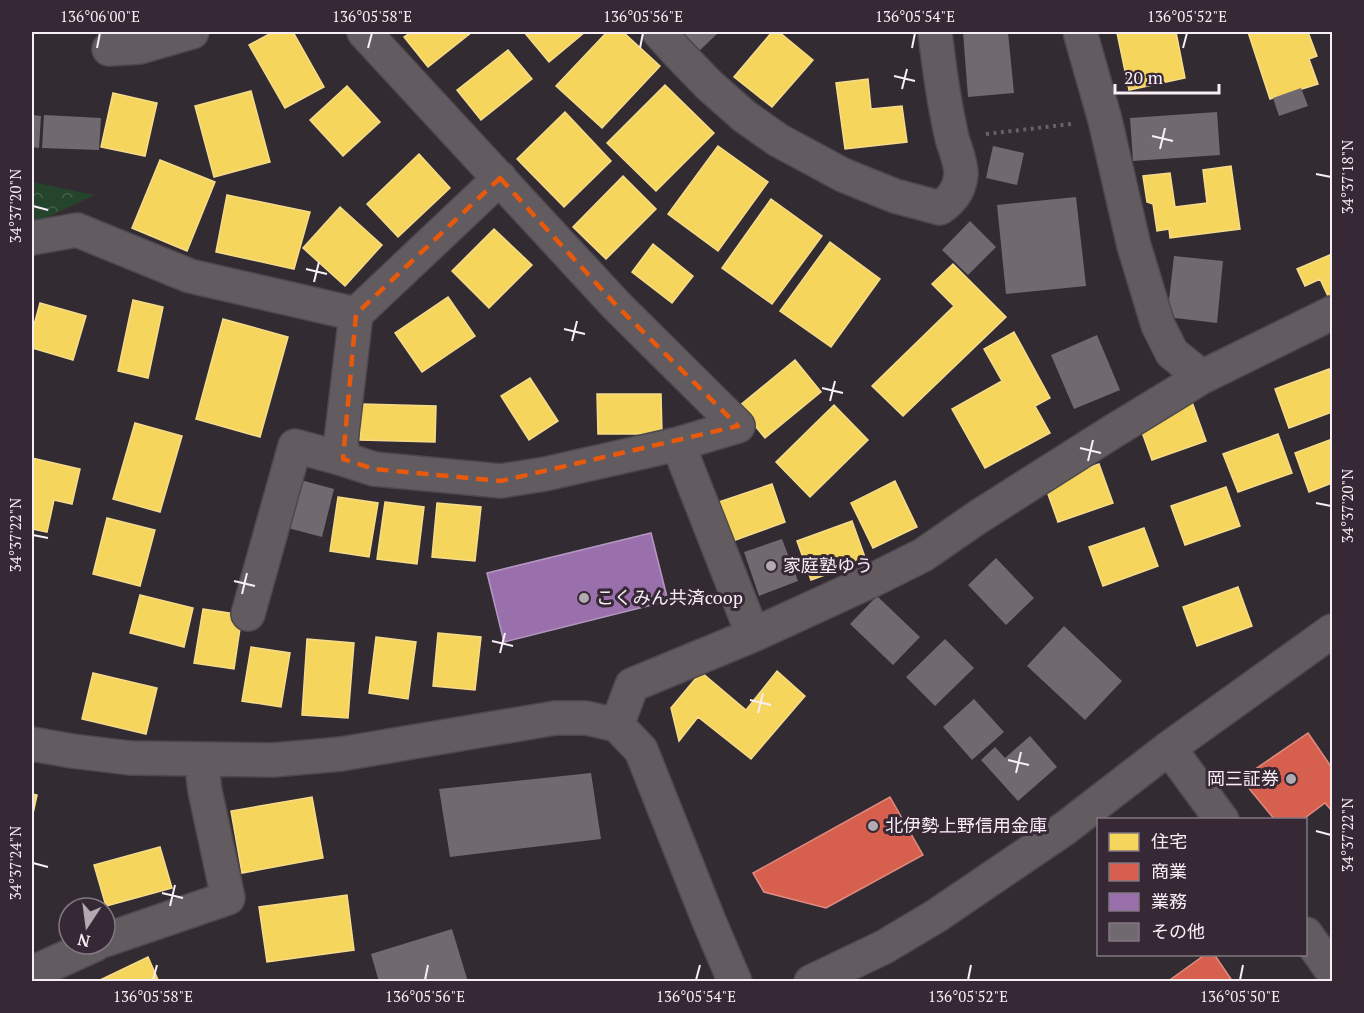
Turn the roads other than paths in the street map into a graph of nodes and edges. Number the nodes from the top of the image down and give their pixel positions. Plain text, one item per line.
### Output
1 (192, 32) edge
2 (364, 32) edge
3 (659, 32) edge
4 (935, 32) edge
5 (1080, 32) edge
6 (109, 49) dead end
7 (500, 178) junction
8 (32, 238) edge
9 (1332, 313) edge
10 (356, 315) junction
11 (1202, 377) junction
12 (678, 444) junction
13 (343, 459) junction
14 (248, 614) dead end
15 (1332, 631) edge
16 (753, 635) junction
17 (617, 725) junction
18 (32, 744) edge
19 (1169, 747) junction
20 (201, 759) junction
21 (1221, 818) edge
22 (117, 935) edge
23 (1307, 937) edge
24 (69, 956) edge
25 (1332, 971) edge
26 (32, 972) edge
27 (735, 981) edge
28 (811, 981) edge

1 - 6 street
2 - 7 street
3 - 4 street
5 - 11 street
7 - 10 street
7 - 12 street
8 - 10 street
9 - 11 street
10 - 13 street
11 - 16 street
12 - 13 street
12 - 16 street
13 - 14 street
15 - 19 street
16 - 17 street
17 - 20 street
17 - 27 street
18 - 20 street
19 - 21 street
19 - 28 street
20 - 22 street
23 - 25 street
24 - 26 street

